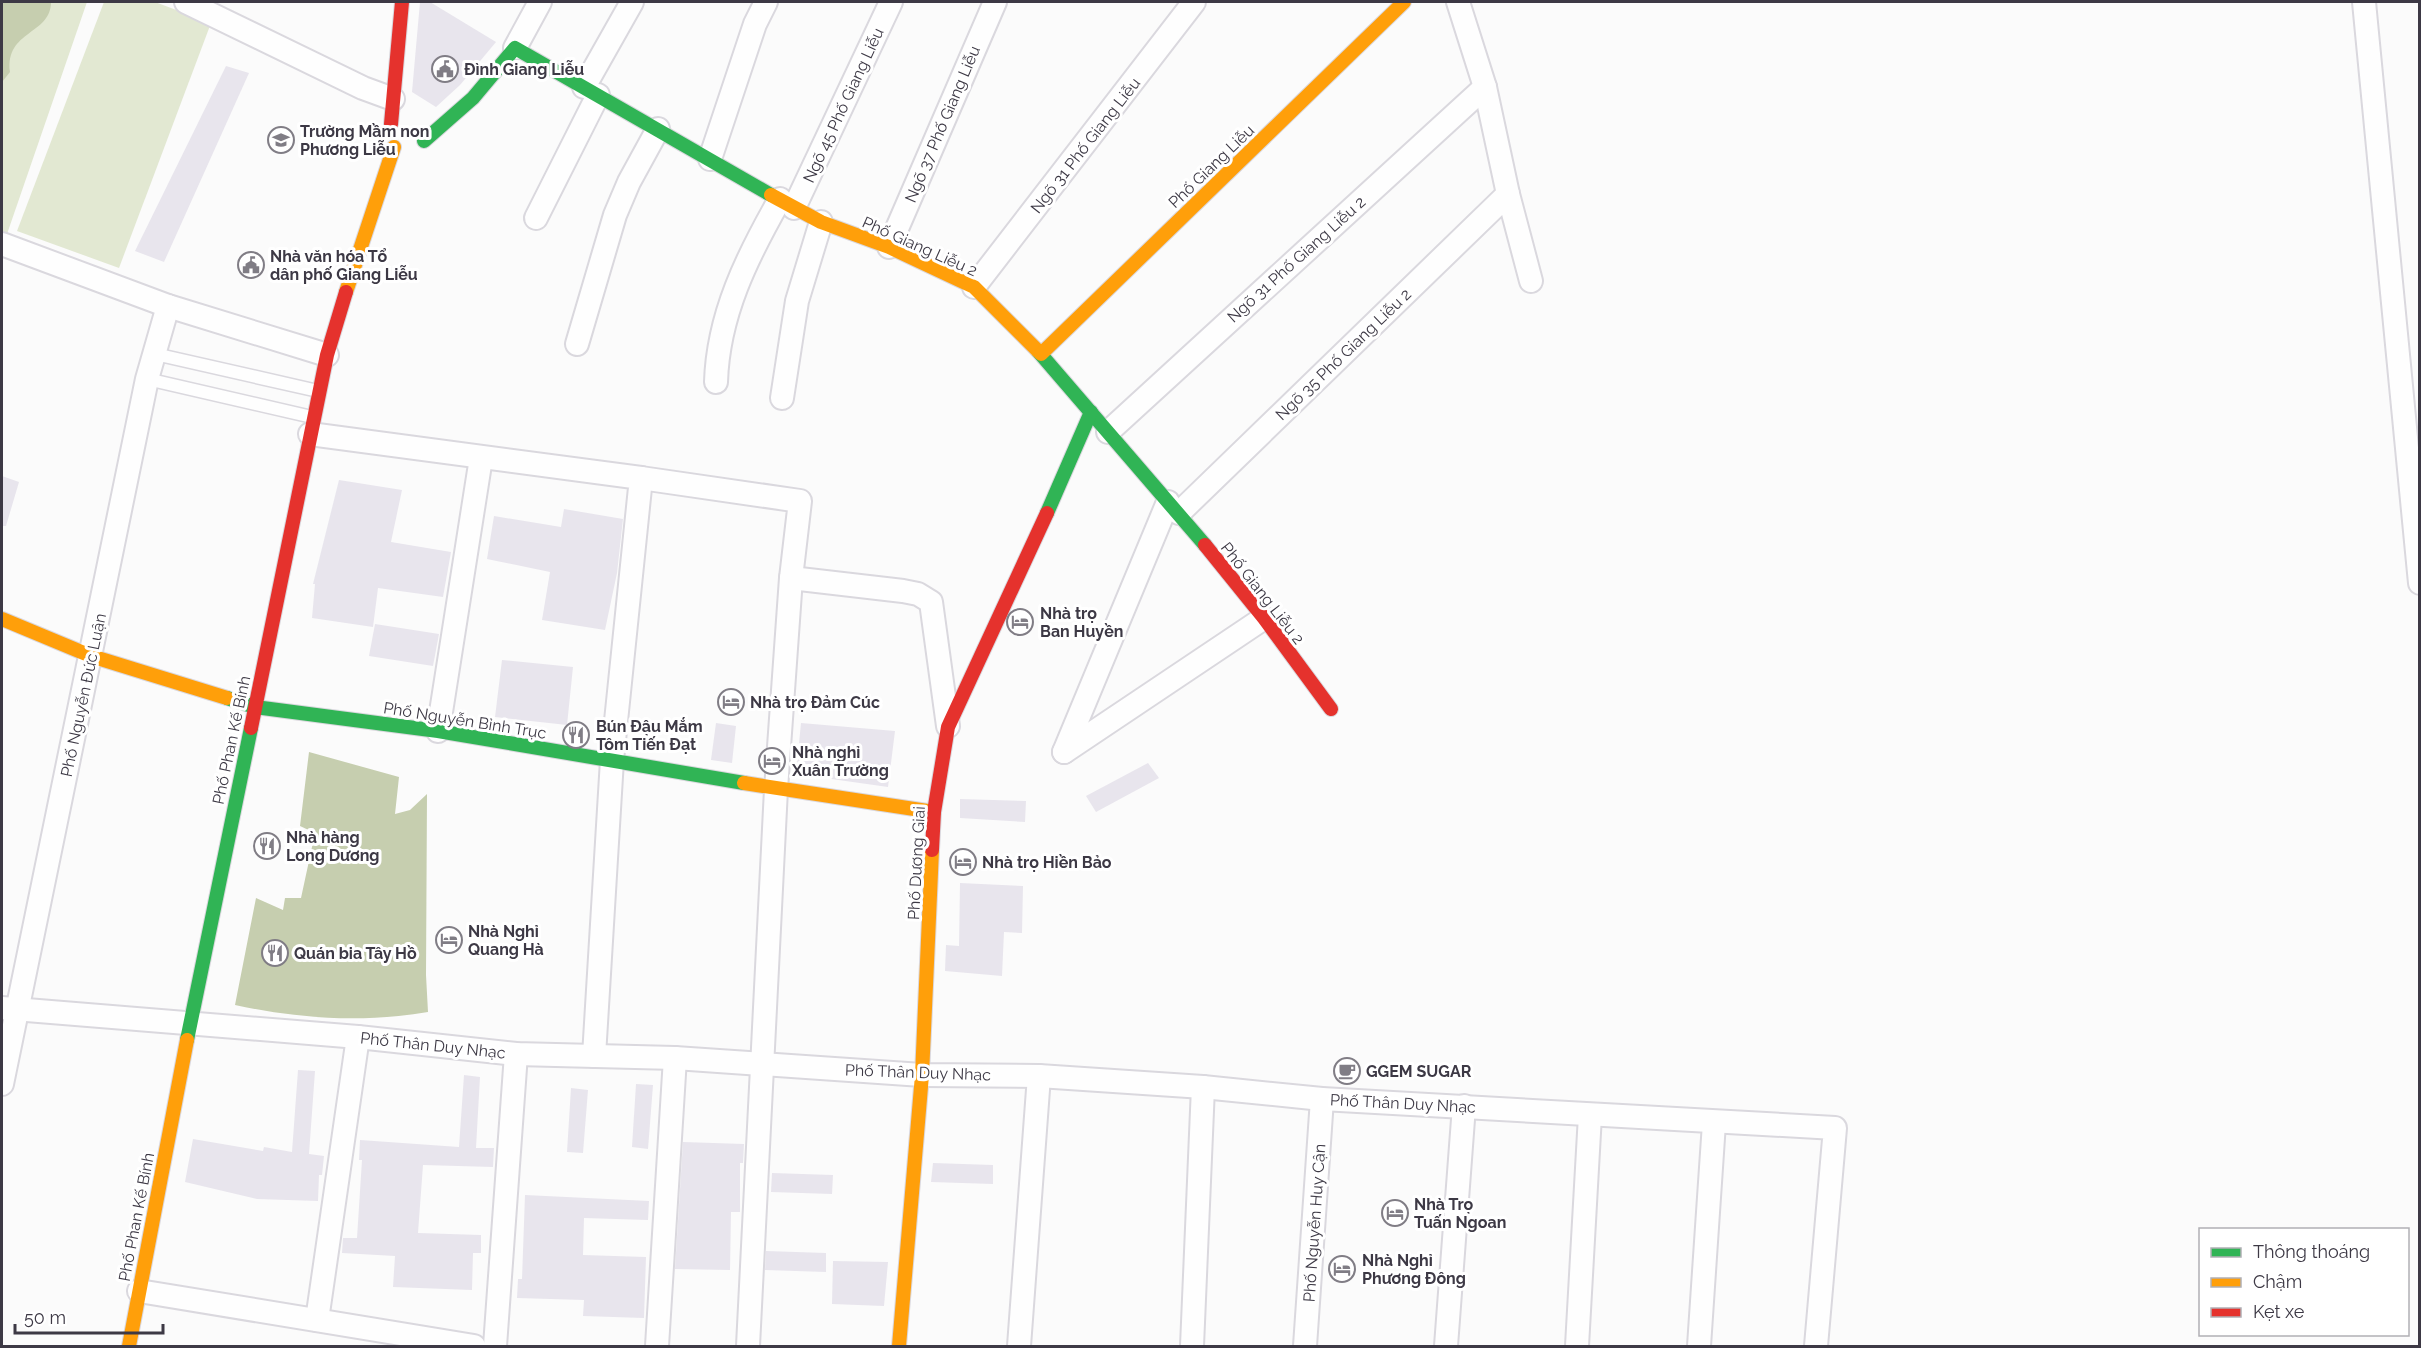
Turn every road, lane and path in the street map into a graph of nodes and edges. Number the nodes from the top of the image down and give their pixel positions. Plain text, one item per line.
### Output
1 (186, 2) edge
2 (402, 2) edge
3 (540, 2) edge
4 (632, 2) edge
5 (766, 2) edge
6 (891, 2) edge
7 (995, 2) edge
8 (1194, 2) edge
9 (1404, 2) edge
10 (1458, 2) edge
11 (2364, 2) edge
12 (514, 48) junction
13 (1485, 87) junction
14 (591, 91) junction
15 (399, 107) junction
16 (423, 125) dead end
17 (658, 129) junction
18 (424, 141) junction
19 (403, 150) junction
20 (710, 159) junction
21 (1508, 194) junction
22 (787, 204) junction
23 (536, 218) dead end
24 (821, 222) junction
25 (2, 244) edge
26 (889, 247) junction
27 (1531, 281) dead end
28 (974, 287) junction
29 (168, 306) junction
30 (578, 344) dead end
31 (155, 354) junction
32 (1041, 354) junction
33 (327, 355) junction
34 (147, 379) junction
35 (716, 382) dead end
36 (320, 391) junction
37 (782, 398) dead end
38 (1090, 412) junction
39 (312, 425) junction
40 (1108, 432) junction
41 (481, 458) junction
42 (641, 478) junction
43 (1173, 507) junction
44 (791, 578) junction
45 (2420, 583) edge
46 (1264, 618) junction
47 (2, 619) edge
48 (92, 656) junction
49 (255, 707) junction
50 (1330, 709) dead end
51 (948, 727) junction
52 (438, 730) junction
53 (612, 760) junction
54 (777, 789) junction
55 (934, 812) junction
56 (9, 1009) edge
57 (190, 1025) junction
58 (358, 1037) junction
59 (516, 1054) junction
60 (594, 1056) junction
61 (675, 1058) junction
62 (761, 1064) junction
63 (922, 1075) junction
64 (1039, 1076) junction
65 (2, 1084) edge
66 (1203, 1087) junction
67 (1322, 1099) junction
68 (1464, 1106) junction
69 (1590, 1115) junction
70 (1714, 1123) junction
71 (139, 1291) junction
72 (317, 1320) junction
73 (129, 1347) edge
74 (474, 1347) edge
75 (495, 1347) edge
76 (657, 1347) edge
77 (748, 1347) edge
78 (899, 1347) edge
79 (1019, 1347) edge
80 (1192, 1347) edge
81 (1305, 1347) edge
82 (1446, 1347) edge
83 (1577, 1347) edge
84 (1700, 1347) edge
85 (1816, 1347) edge

1 - 15 street
2 - 15 main road
3 - 12 street
4 - 14 street
5 - 20 street
6 - 22 street, Ngõ 45 Phố Giang Liễu
7 - 26 street, Ngõ 37 Phố Giang Liễu
8 - 28 street, Ngõ 31 Phố Giang Liễu
9 - 32 main road, Phố Giang Liễu
10 - 13 street
11 - 45 street
12 - 14 main road, Phố Giang Liễu 2
12 - 18 main road
13 - 21 street
13 - 40 street, Ngõ 31 Phố Giang Liễu 2
14 - 17 main road, Phố Giang Liễu 2
14 - 23 street
15 - 19 main road
16 - 18 main road
17 - 20 main road, Phố Giang Liễu 2
17 - 30 street
18 - 19 main road
19 - 33 main road, Phố Phan Kế Bính
20 - 22 main road, Phố Giang Liễu 2
21 - 27 street
21 - 43 street, Ngõ 35 Phố Giang Liễu 2
22 - 24 main road, Phố Giang Liễu 2
22 - 35 street, Ngõ 45 Phố Giang Liễu
24 - 26 main road, Phố Giang Liễu 2
24 - 37 street
25 - 29 street
26 - 28 main road, Phố Giang Liễu 2
28 - 32 main road, Phố Giang Liễu 2
29 - 31 street, Phố Nguyễn Đức Luận
29 - 33 street
31 - 34 street, Phố Nguyễn Đức Luận
31 - 36 lane
32 - 38 main road, Phố Giang Liễu 2
33 - 36 main road, Phố Phan Kế Bính
34 - 39 lane
34 - 48 street, Phố Nguyễn Đức Luận
36 - 39 main road, Phố Phan Kế Bính
38 - 40 main road, Phố Giang Liễu 2
38 - 51 main road, Phố Dương Giai
39 - 41 street
39 - 49 main road, Phố Phan Kế Bính
40 - 43 main road, Phố Giang Liễu 2
41 - 42 street
41 - 52 street
42 - 44 street
42 - 53 street
43 - 46 main road, Phố Giang Liễu 2
43 - 46 street
44 - 51 street
44 - 54 street
46 - 50 main road, Phố Giang Liễu 2
47 - 48 main road, Phố Nguyễn Bỉnh Trục
48 - 49 main road, Phố Nguyễn Bỉnh Trục
48 - 56 street, Phố Nguyễn Đức Luận
49 - 52 main road, Phố Nguyễn Bỉnh Trục
49 - 57 main road, Phố Phan Kế Bính
51 - 55 main road, Phố Dương Giai
52 - 53 main road, Phố Nguyễn Bỉnh Trục
53 - 54 main road, Phố Nguyễn Bỉnh Trục
53 - 60 street
54 - 55 main road, Phố Nguyễn Bỉnh Trục
54 - 62 street
55 - 63 main road, Phố Dương Giai
56 - 57 street, Phố Thân Duy Nhạc
56 - 65 street, Phố Nguyễn Đức Luận
57 - 58 street, Phố Thân Duy Nhạc
57 - 71 main road, Phố Phan Kế Bính
58 - 59 street, Phố Thân Duy Nhạc
58 - 72 street
59 - 60 street, Phố Thân Duy Nhạc
59 - 75 street
60 - 61 street, Phố Thân Duy Nhạc
61 - 62 street, Phố Thân Duy Nhạc
61 - 76 street
62 - 63 street, Phố Thân Duy Nhạc
62 - 77 street
63 - 64 street, Phố Thân Duy Nhạc
63 - 78 main road, Phố Dương Giai
64 - 66 street, Phố Thân Duy Nhạc
64 - 79 street
66 - 67 street, Phố Thân Duy Nhạc
66 - 80 street
67 - 68 street, Phố Thân Duy Nhạc
67 - 81 street, Phố Nguyễn Huy Cận
68 - 69 street, Phố Thân Duy Nhạc
68 - 82 street
69 - 70 street, Phố Thân Duy Nhạc
69 - 83 street
70 - 84 street
70 - 85 street, Phố Thân Duy Nhạc
71 - 72 street
71 - 73 main road, Phố Phan Kế Bính
72 - 74 street

